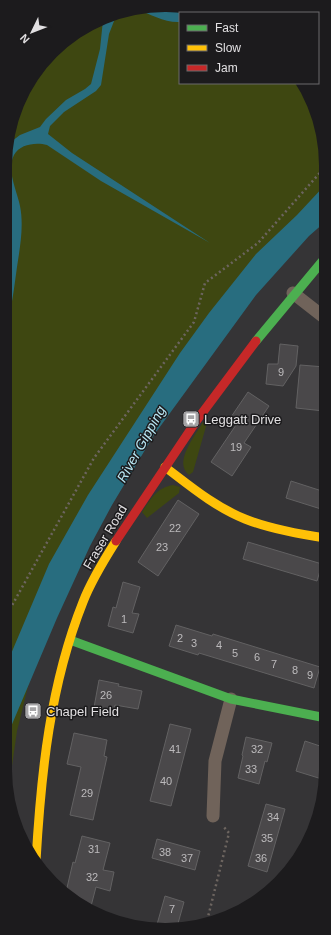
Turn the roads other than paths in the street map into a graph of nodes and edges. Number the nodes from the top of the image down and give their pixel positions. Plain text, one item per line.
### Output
1 (319, 265) edge
2 (293, 293) junction
3 (319, 313) edge
4 (165, 467) junction
5 (319, 537) edge
6 (70, 640) junction
7 (231, 699) junction
8 (319, 717) edge
9 (213, 816) road end
10 (37, 852) edge

1 - 2 street, Fraser Road
2 - 3 street
2 - 4 street, Fraser Road
4 - 5 street
4 - 6 street, Fraser Road
6 - 7 street
6 - 10 street, Fraser Road
7 - 8 street
7 - 9 street

